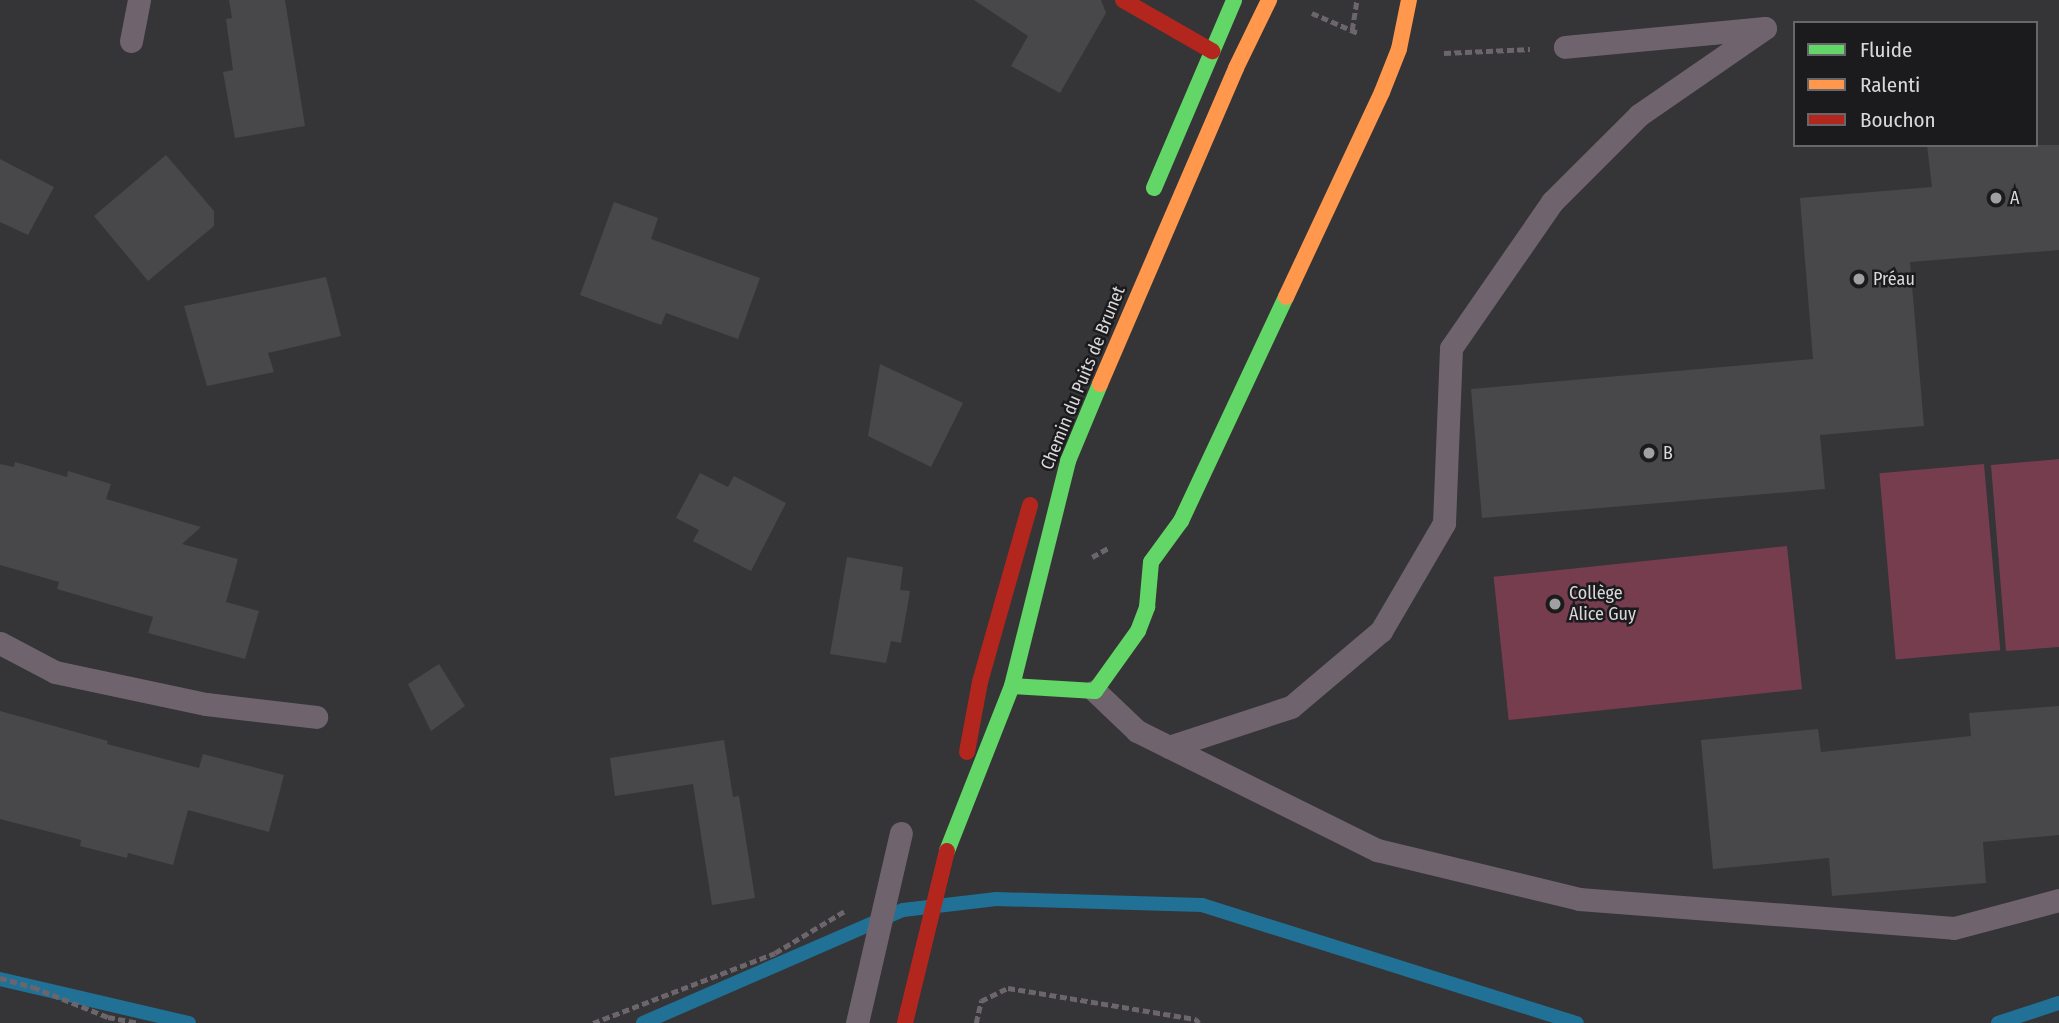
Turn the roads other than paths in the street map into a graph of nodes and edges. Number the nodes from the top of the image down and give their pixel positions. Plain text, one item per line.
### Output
1 (139, 0) edge
2 (1123, 0) edge
3 (1234, 0) edge
4 (1269, 0) edge
5 (1409, 0) edge
6 (131, 41) dead end
7 (1565, 47) dead end
8 (1212, 51) junction
9 (1147, 205) dead end
10 (1034, 492) dead end
11 (0, 643) edge
12 (1012, 686) junction
13 (1095, 691) junction
14 (316, 717) dead end
15 (1169, 747) junction
16 (955, 823) junction
17 (901, 833) dead end
18 (2059, 900) edge
19 (906, 1018) edge
20 (857, 1023) edge

1 - 6 lane
2 - 8 street
3 - 8 street
4 - 12 street, Chemin du Puits de Brunet
5 - 13 street
7 - 15 lane
8 - 9 street
10 - 16 street, Chemin du Puits de Brunet
11 - 14 lane
12 - 13 street
12 - 16 street, Chemin du Puits de Brunet
13 - 15 lane
15 - 18 lane
16 - 19 street, Chemin du Puits de Brunet
17 - 20 lane

